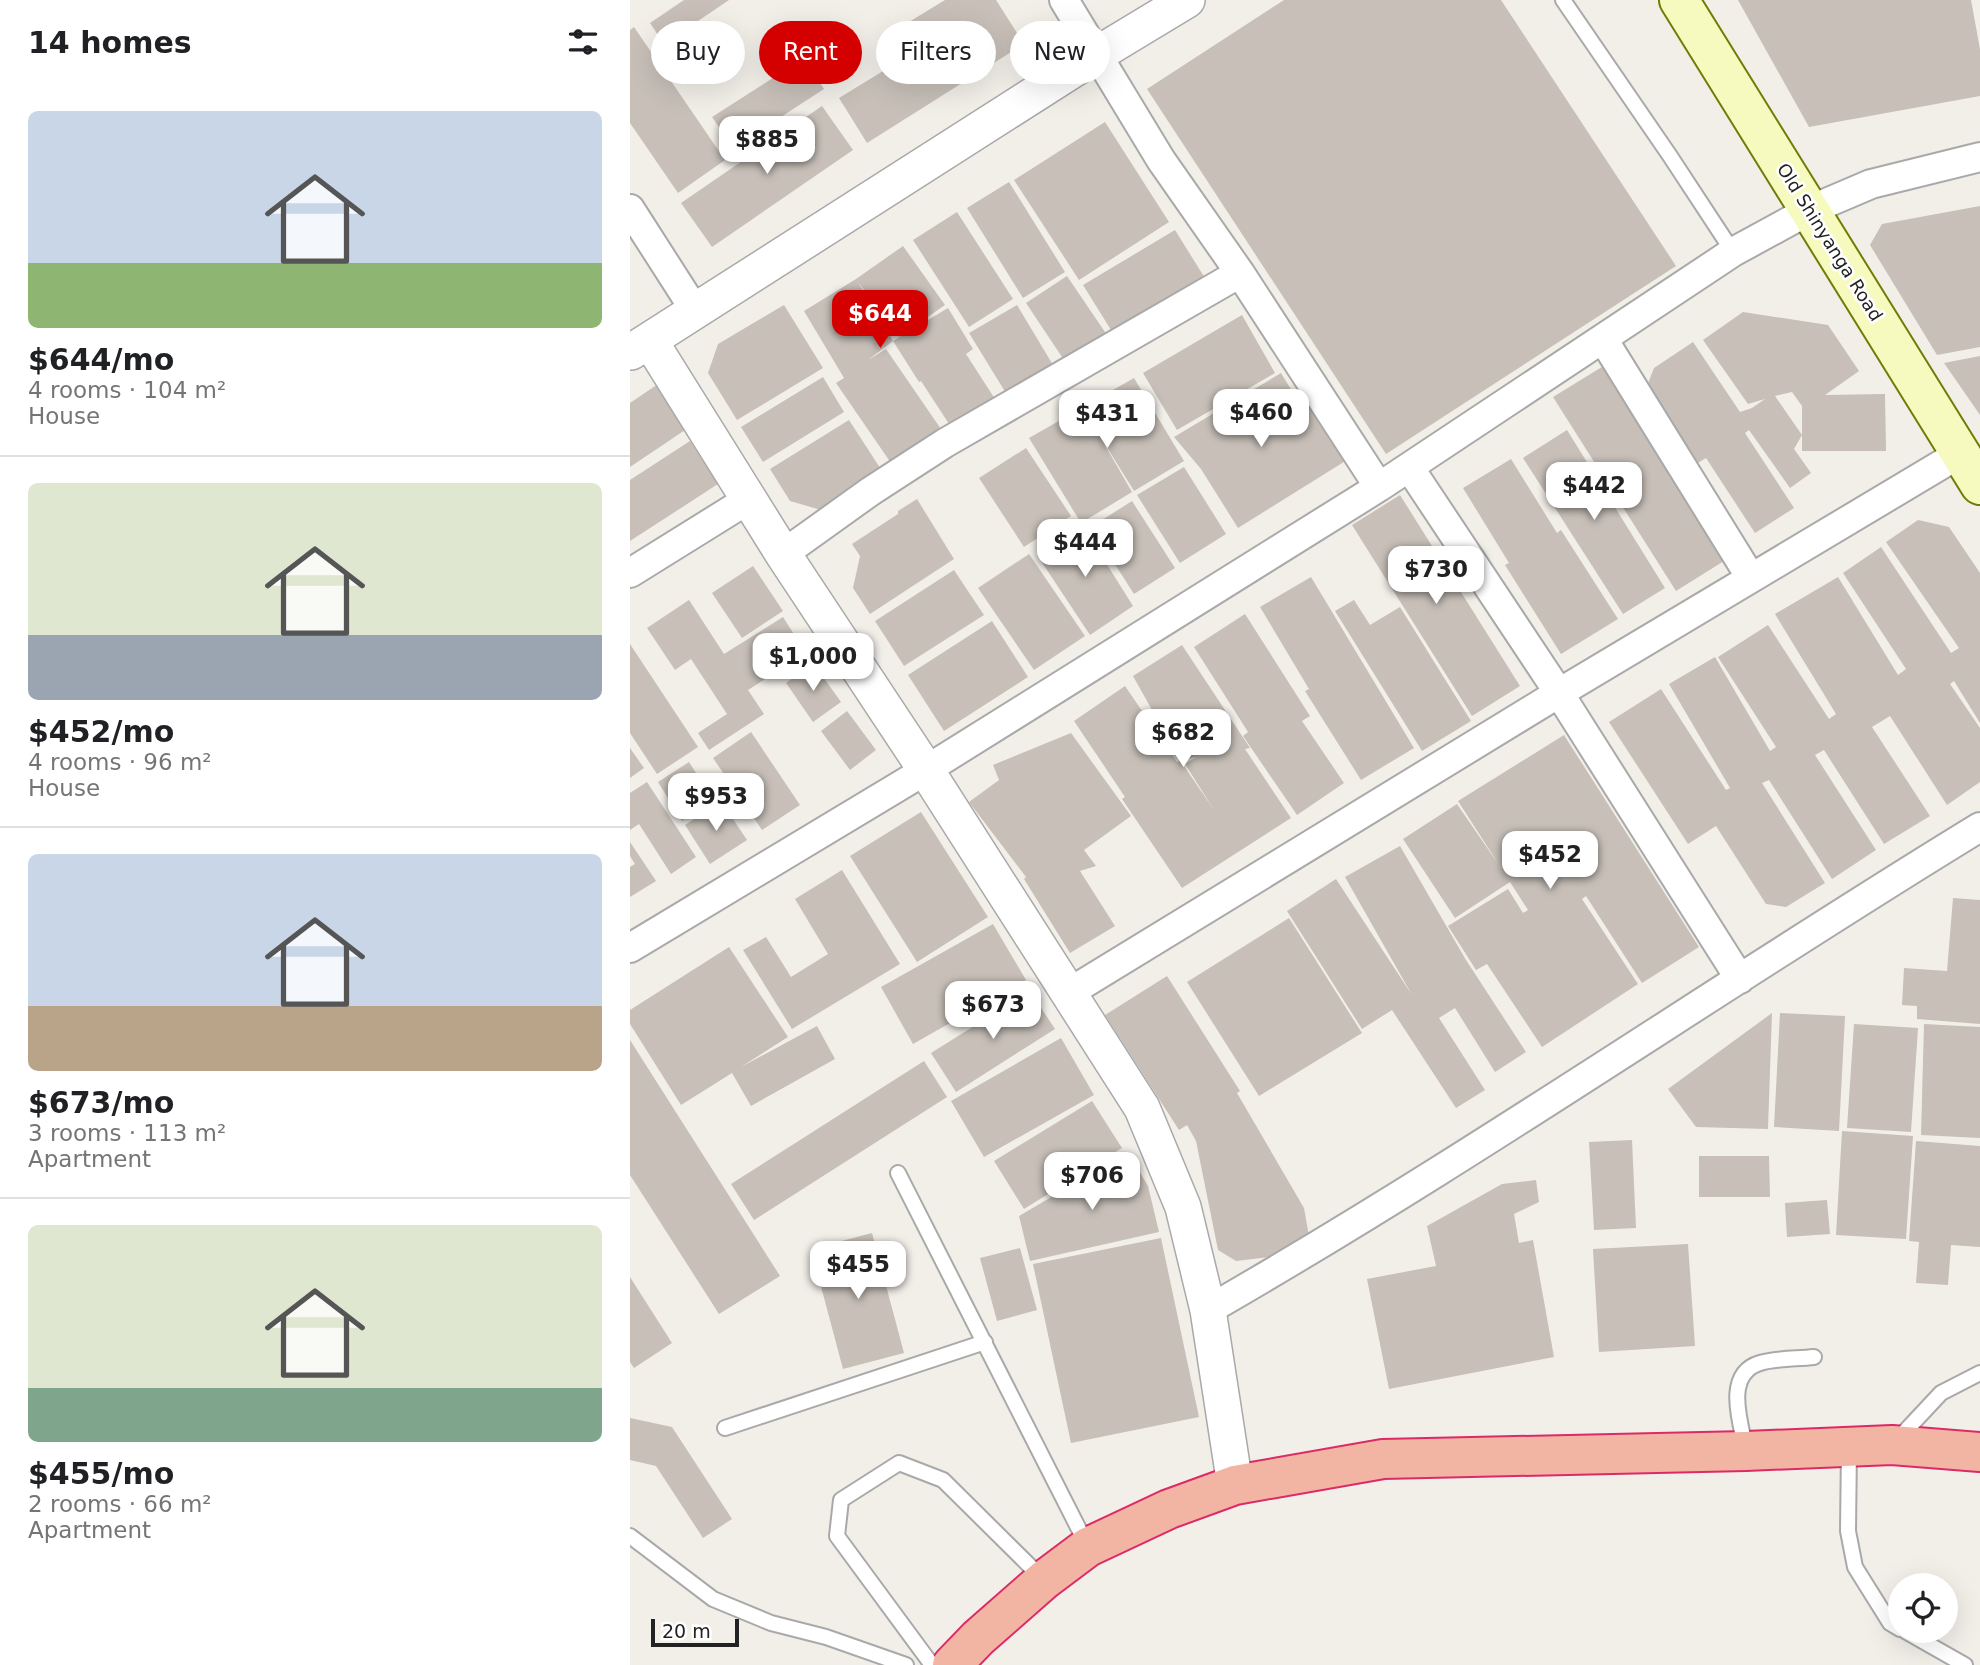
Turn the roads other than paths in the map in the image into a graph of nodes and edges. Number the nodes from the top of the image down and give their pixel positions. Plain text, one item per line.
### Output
1 (1064, 0) edge
2 (1187, 0) edge
3 (1563, 0) edge
4 (1679, 0) edge
5 (1076, 21) edge
6 (1110, 47) edge
7 (1110, 78) edge
8 (1051, 84) edge
9 (1980, 157) edge
10 (630, 209) edge
11 (1810, 210) junction
12 (1732, 252) junction
13 (1240, 273) junction
14 (695, 312) junction
15 (1603, 339) junction
16 (640, 347) edge
17 (1409, 467) junction
18 (1970, 469) edge
19 (1379, 487) junction
20 (749, 499) junction
21 (783, 554) junction
22 (630, 573) edge
23 (1751, 579) junction
24 (1559, 693) junction
25 (926, 770) junction
26 (1980, 827) edge
27 (630, 948) edge
28 (1740, 979) junction
29 (1070, 992) junction
30 (898, 1173) dead end
31 (1208, 1310) junction
32 (985, 1342) junction
33 (1814, 1357) dead end
34 (1980, 1373) edge
35 (724, 1428) dead end
36 (1849, 1446) junction
37 (1892, 1446) junction
38 (1746, 1451) junction
39 (1980, 1452) edge
40 (1235, 1485) junction
41 (630, 1536) edge
42 (1088, 1547) junction
43 (1044, 1580) junction
44 (1888, 1620) edge
45 (1926, 1643) edge
46 (906, 1665) edge
47 (932, 1665) edge
48 (952, 1665) edge
49 (1965, 1665) edge

1 - 5 street
2 - 6 street
3 - 12 lane
4 - 11 main road, Old Shinyanga Road
7 - 13 street
8 - 14 street
9 - 11 street
10 - 14 street
11 - 12 street
11 - 18 main road, Old Shinyanga Road
12 - 15 street
13 - 19 street
13 - 21 street
14 - 16 street
15 - 17 street
15 - 23 street
16 - 20 street
17 - 19 street
17 - 24 street
18 - 23 street
19 - 25 street
20 - 21 street
20 - 22 street
21 - 25 street
23 - 24 street
24 - 28 street
24 - 29 street
25 - 27 street
25 - 29 street
26 - 28 street
28 - 31 street
29 - 31 street
30 - 32 lane
31 - 40 street
32 - 35 lane
32 - 42 lane
33 - 38 lane
34 - 37 lane
36 - 37 highway
36 - 38 highway
36 - 44 lane
37 - 39 highway
38 - 40 highway
40 - 42 highway
41 - 46 lane
42 - 43 highway
43 - 47 lane
43 - 48 highway
45 - 49 lane

